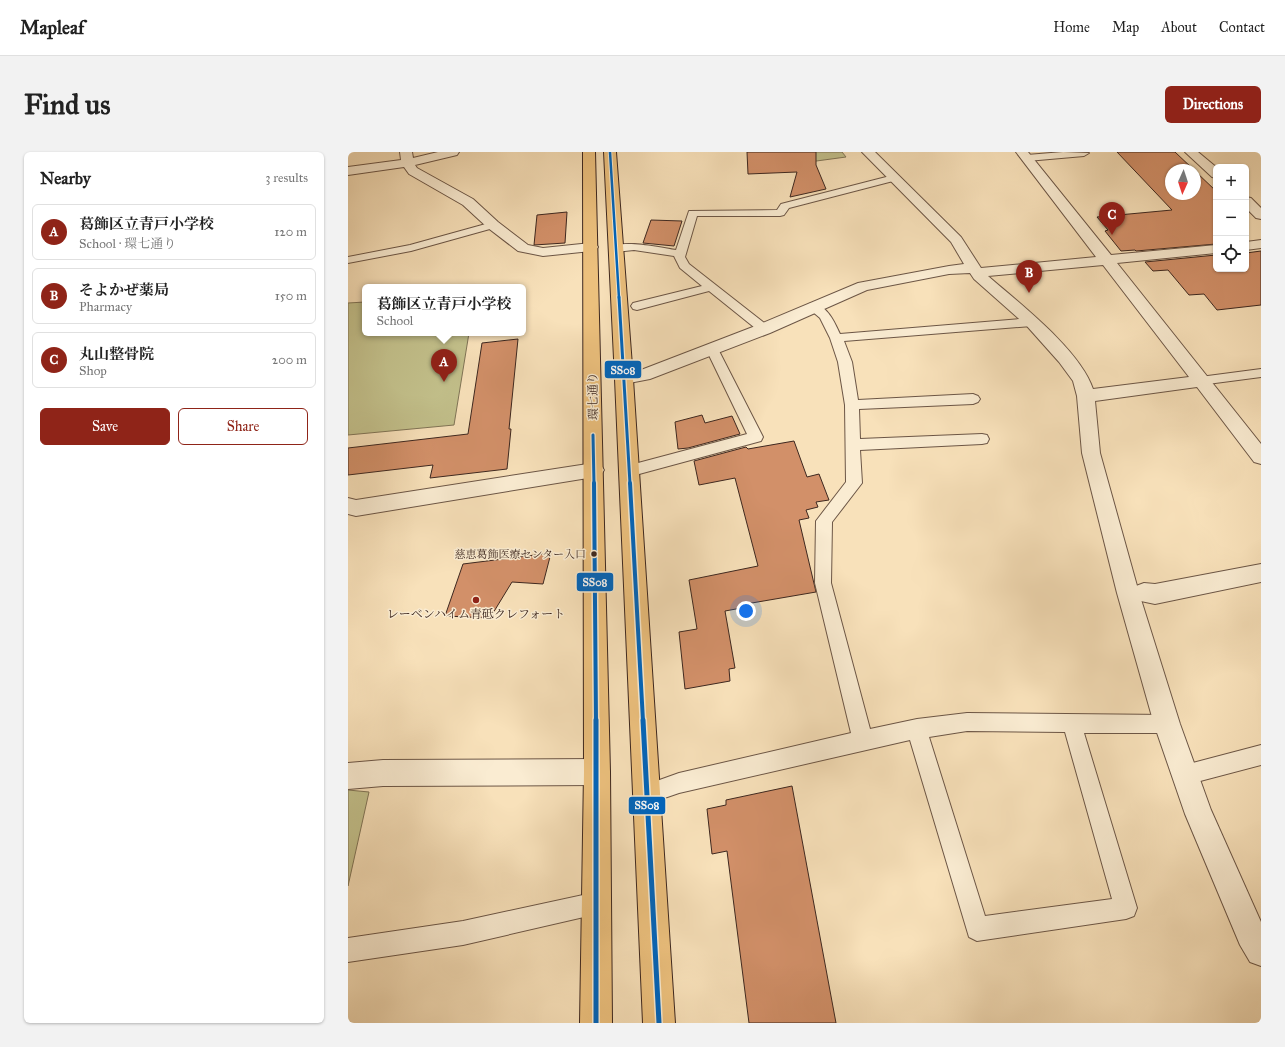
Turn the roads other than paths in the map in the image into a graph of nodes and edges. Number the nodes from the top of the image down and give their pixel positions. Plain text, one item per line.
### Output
1 (453, 152) edge
2 (589, 152) edge
3 (610, 152) edge
4 (868, 152) edge
5 (1191, 152) edge
6 (1084, 153) dead end
7 (1024, 155) edge
8 (406, 158) edge
9 (348, 171) edge
10 (1213, 171) edge
11 (894, 178) junction
12 (1249, 204) edge
13 (1261, 215) edge
14 (493, 225) junction
15 (1261, 244) edge
16 (1249, 246) edge
17 (590, 247) junction
18 (615, 249) junction
19 (1213, 249) edge
20 (679, 254) junction
21 (348, 260) edge
22 (1108, 260) junction
23 (975, 271) junction
24 (711, 287) junction
25 (637, 306) dead end
26 (813, 307) junction
27 (1032, 322) junction
28 (764, 329) junction
29 (836, 338) junction
30 (712, 349) junction
31 (1261, 373) edge
32 (624, 378) junction
33 (1200, 381) junction
34 (1086, 396) junction
35 (973, 399) dead end
36 (852, 405) junction
37 (982, 439) dead end
38 (853, 445) junction
39 (1261, 457) edge
40 (594, 470) junction
41 (628, 471) junction
42 (348, 506) edge
43 (1261, 573) edge
44 (1136, 593) junction
45 (1072, 724) junction
46 (1167, 724) junction
47 (917, 729) junction
48 (863, 740) junction
49 (1261, 755) edge
50 (597, 772) junction
51 (1185, 775) junction
52 (348, 776) edge
53 (647, 794) junction
54 (597, 903) junction
55 (348, 950) edge
56 (1261, 951) edge
57 (596, 1023) edge
58 (659, 1023) edge

1 - 8 street
2 - 17 main road, 環七通り
3 - 18 main road
4 - 11 street
5 - 10 street
6 - 7 lane
7 - 22 street
8 - 9 street
8 - 14 street
11 - 20 lane
11 - 23 street
12 - 13 street
14 - 17 street
14 - 21 lane
15 - 16 street
17 - 40 main road, 環七通り
18 - 20 lane
18 - 32 main road
19 - 22 street
20 - 24 lane
22 - 23 street
22 - 33 street
23 - 26 street
23 - 27 street
24 - 25 lane
24 - 28 lane
26 - 28 street
26 - 29 lane
27 - 29 lane
27 - 34 street
28 - 30 street
29 - 36 lane
30 - 32 street
30 - 41 lane
31 - 33 lane
32 - 41 main road
33 - 34 street
33 - 39 street
34 - 44 street
35 - 36 lane
36 - 38 lane
37 - 38 lane
38 - 48 lane
40 - 42 street
40 - 50 main road, 環七通り
41 - 53 main road
43 - 44 street
44 - 46 street
45 - 46 lane
45 - 47 lane
45 - 47 lane
46 - 51 street
47 - 48 lane
48 - 53 lane
49 - 51 lane
50 - 52 street
50 - 54 main road, 環七通り
51 - 56 street
53 - 58 main road
54 - 55 lane
54 - 57 main road, 環七通り

